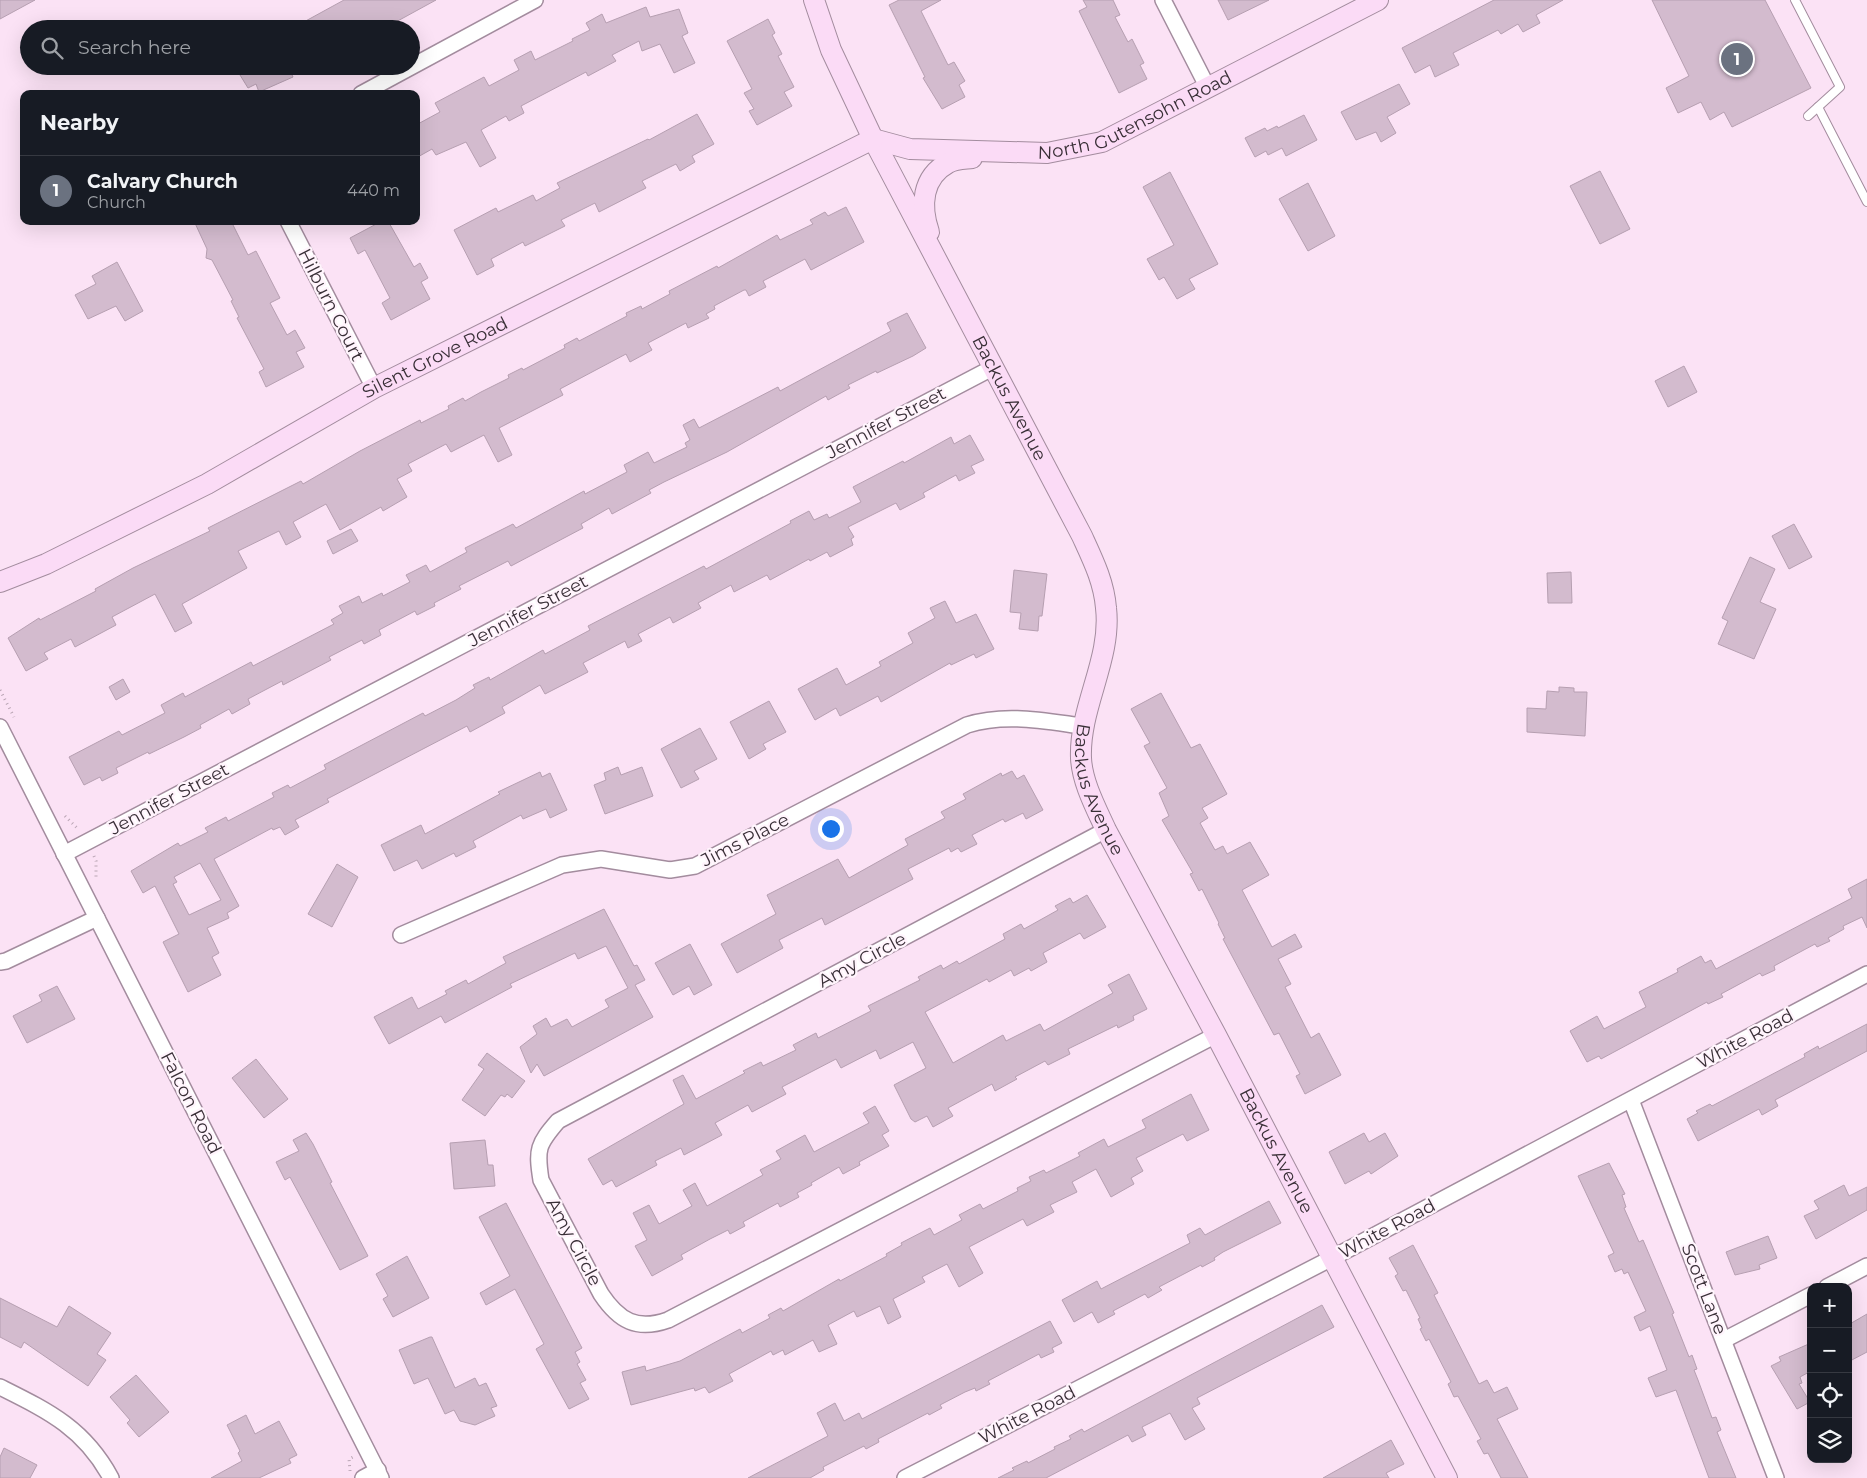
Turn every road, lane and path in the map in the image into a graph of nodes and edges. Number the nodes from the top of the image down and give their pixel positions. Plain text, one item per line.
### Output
1 (535, 0) edge
2 (814, 0) edge
3 (1163, 0) edge
4 (1378, 0) edge
5 (1795, 0) edge
6 (420, 62) edge
7 (396, 75) edge
8 (1208, 88) junction
9 (368, 90) edge
10 (1818, 107) junction
11 (1808, 116) dead end
12 (873, 139) junction
13 (1001, 153) junction
14 (1867, 202) edge
15 (290, 225) edge
16 (940, 267) junction
17 (992, 368) junction
18 (374, 388) junction
19 (0, 582) edge
20 (1082, 726) junction
21 (0, 727) edge
22 (1106, 830) junction
23 (64, 854) junction
24 (96, 918) junction
25 (401, 935) dead end
26 (0, 962) edge
27 (1867, 974) edge
28 (1216, 1035) junction
29 (1631, 1100) junction
30 (1332, 1258) junction
31 (1867, 1266) edge
32 (1835, 1283) edge
33 (1807, 1297) edge
34 (1724, 1340) junction
35 (0, 1387) edge
36 (380, 1474) edge
37 (111, 1478) edge
38 (363, 1478) edge
39 (905, 1478) edge
40 (1447, 1478) edge
41 (1776, 1478) edge

1 - 6 street
2 - 12 street, Backus Avenue
3 - 8 street
4 - 8 street, North Gutensohn Road
5 - 10 lane
7 - 9 street
8 - 13 street, North Gutensohn Road
10 - 11 lane
10 - 14 lane
12 - 13 street, North Gutensohn Road
12 - 16 street, Backus Avenue
12 - 18 street, Silent Grove Road
13 - 16 street
15 - 18 street, Hilburn Court
16 - 17 street, Backus Avenue
17 - 20 street, Backus Avenue
17 - 23 street, Jennifer Street
18 - 19 street, Silent Grove Road
20 - 22 street, Backus Avenue
20 - 25 street, Jims Place
21 - 23 street, Falcon Road
22 - 28 street, Backus Avenue
22 - 28 street, Amy Circle
23 - 24 street, Falcon Road
24 - 26 street
24 - 36 street, Falcon Road
27 - 29 street, White Road
28 - 30 street, Backus Avenue
29 - 30 street, White Road
29 - 34 street, Scott Lane
30 - 39 street, White Road
30 - 40 street, Backus Avenue
31 - 32 street
33 - 34 street
34 - 41 street, Scott Lane
35 - 37 street
36 - 38 street

